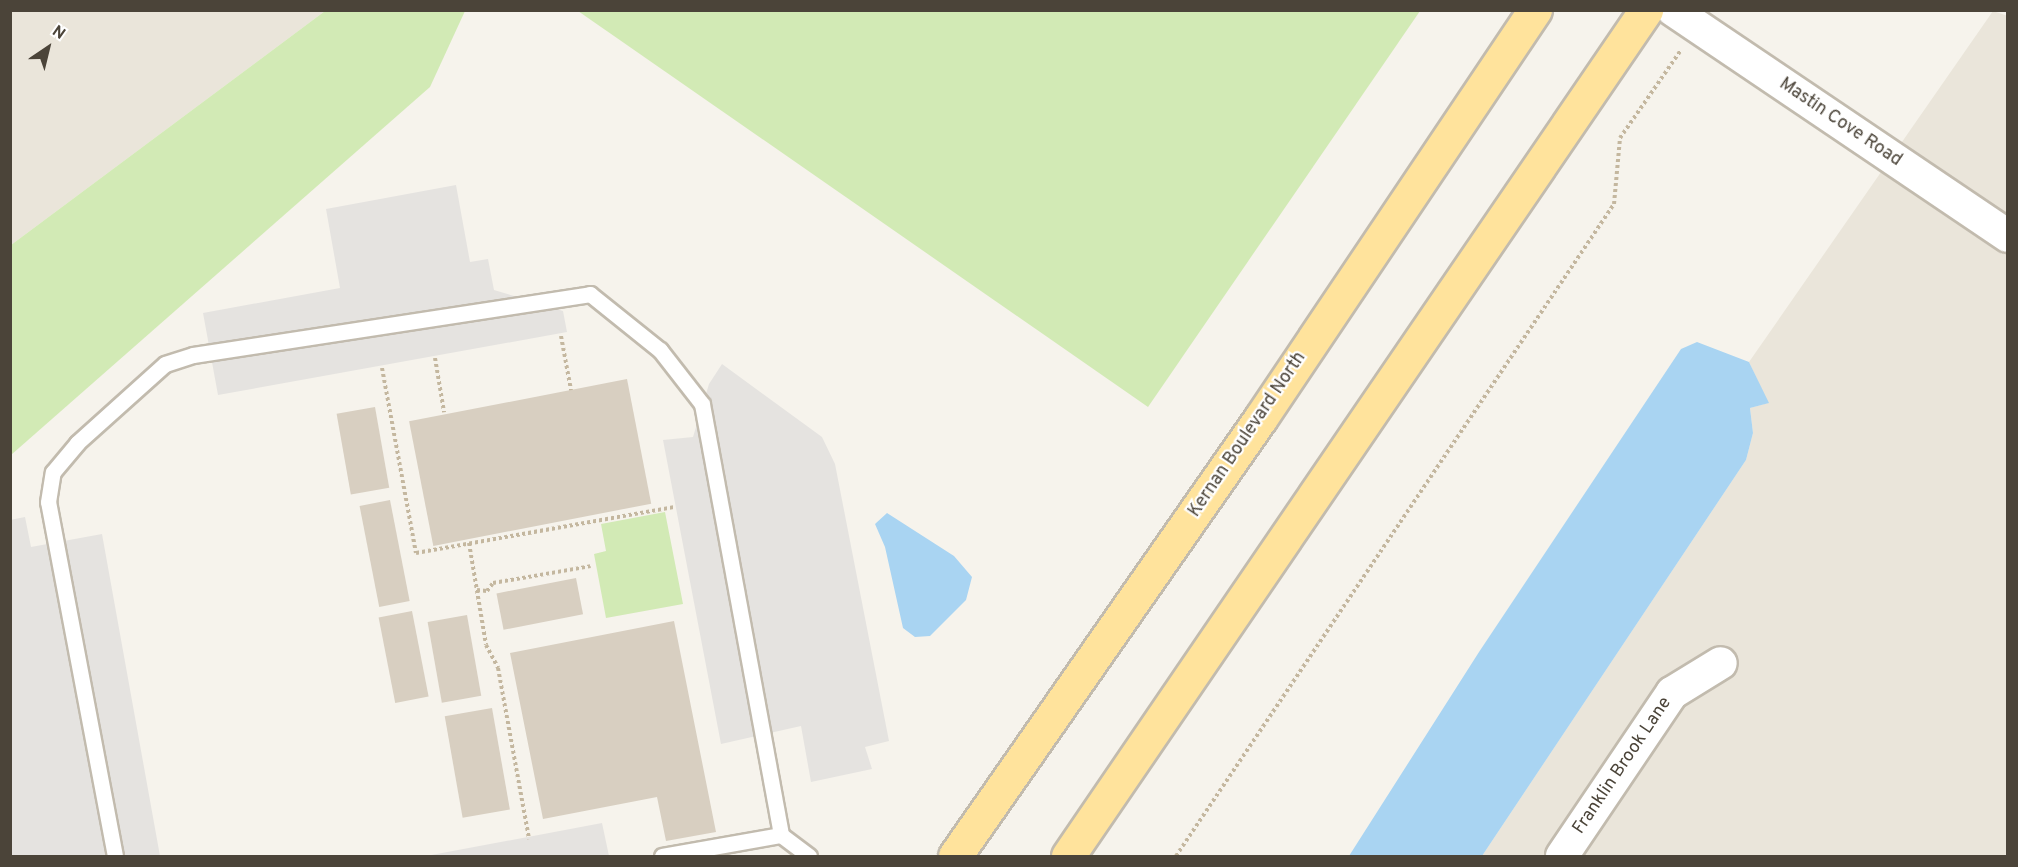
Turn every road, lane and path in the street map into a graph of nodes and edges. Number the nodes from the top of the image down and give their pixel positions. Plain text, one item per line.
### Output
1 (1535, 10) edge
2 (1646, 10) edge
3 (1685, 19) edge
4 (2007, 236) edge
5 (561, 336) dead end
6 (435, 358) dead end
7 (382, 368) dead end
8 (571, 390) dead end
9 (444, 412) dead end
10 (675, 507) dead end
11 (469, 543) junction
12 (591, 566) dead end
13 (477, 590) junction
14 (1721, 663) dead end
15 (781, 836) junction
16 (529, 839) dead end
17 (115, 856) edge
18 (662, 856) edge
19 (809, 856) edge
20 (955, 856) edge
21 (1068, 856) edge
22 (1176, 856) edge
23 (1562, 856) edge

1 - 20 main road, Kernan Boulevard North
2 - 21 main road
3 - 4 street, Mastin Cove Road
3 - 22 path
5 - 8 path
6 - 9 path
7 - 11 path
10 - 11 path
11 - 13 path
12 - 13 path
13 - 16 path
14 - 23 street, Franklin Brook Lane
15 - 17 lane
15 - 18 lane
15 - 19 lane

